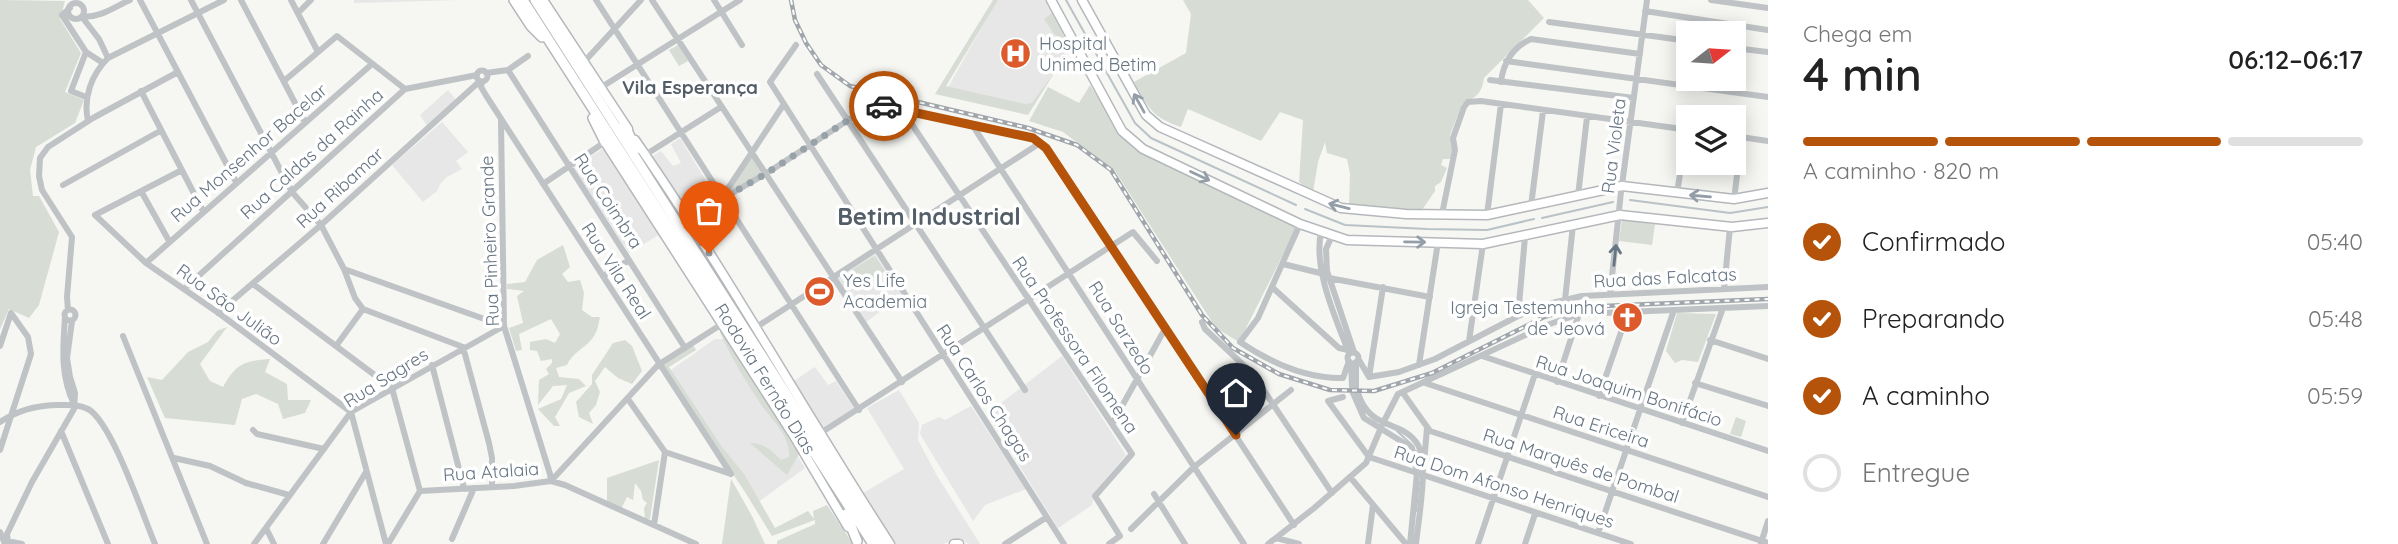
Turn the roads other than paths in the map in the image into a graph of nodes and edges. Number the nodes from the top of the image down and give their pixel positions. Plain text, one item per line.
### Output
1 (130, 0) edge
2 (140, 0) edge
3 (191, 0) edge
4 (224, 0) edge
5 (242, 0) edge
6 (291, 0) edge
7 (311, 0) edge
8 (514, 0) edge
9 (523, 0) edge
10 (534, 0) edge
11 (543, 0) edge
12 (596, 0) edge
13 (640, 0) edge
14 (652, 0) edge
15 (714, 0) edge
16 (740, 0) edge
17 (1051, 0) edge
18 (1082, 0) edge
19 (1647, 0) edge
20 (1711, 0) edge
21 (70, 8) junction
22 (1768, 8) edge
23 (1645, 11) junction
24 (721, 12) junction
25 (298, 13) junction
26 (198, 14) junction
27 (82, 16) junction
28 (1549, 22) dead end
29 (614, 30) junction
30 (1768, 30) edge
31 (158, 34) junction
32 (1643, 35) junction
33 (679, 39) junction
34 (1676, 39) edge
35 (742, 45) dead end
36 (796, 45) dead end
37 (553, 46) junction
38 (1746, 49) edge
39 (86, 52) junction
40 (318, 52) junction
41 (1768, 52) edge
42 (1640, 54) junction
43 (528, 56) dead end
44 (105, 61) junction
45 (1506, 61) junction
46 (584, 62) junction
47 (372, 64) junction
48 (637, 66) junction
49 (508, 70) junction
50 (178, 72) junction
51 (817, 74) dead end
52 (573, 76) junction
53 (1637, 77) junction
54 (480, 79) junction
55 (1490, 80) dead end
56 (284, 81) junction
57 (1501, 82) junction
58 (600, 88) junction
59 (405, 89) junction
60 (141, 91) junction
61 (86, 97) junction
62 (1768, 97) edge
63 (1634, 98) junction
64 (784, 104) junction
65 (1501, 104) junction
66 (722, 107) junction
67 (903, 111) junction
68 (1543, 111) junction
69 (1587, 117) junction
70 (501, 119) junction
71 (849, 120) junction
72 (88, 121) junction
73 (305, 122) junction
74 (1631, 122) junction
75 (624, 124) junction
76 (973, 126) junction
77 (1676, 128) edge
78 (160, 131) junction
79 (681, 134) junction
80 (1746, 138) edge
81 (1768, 141) edge
82 (605, 142) junction
83 (809, 144) junction
84 (1040, 144) junction
85 (752, 151) junction
86 (270, 152) junction
87 (645, 155) junction
88 (570, 167) junction
89 (1002, 169) junction
90 (180, 171) junction
91 (767, 173) junction
92 (1680, 175) edge
93 (1736, 175) edge
94 (236, 182) junction
95 (63, 184) dead end
96 (542, 184) junction
97 (1622, 186) junction
98 (141, 191) junction
99 (292, 192) junction
100 (1677, 193) junction
101 (1768, 193) edge
102 (959, 196) junction
103 (1578, 196) junction
104 (722, 198) junction
105 (1734, 199) junction
106 (1531, 206) junction
107 (203, 211) junction
108 (1442, 214) junction
109 (1487, 215) junction
110 (1620, 215) junction
111 (687, 219) junction
112 (1768, 223) edge
113 (917, 224) junction
114 (1300, 224) junction
115 (321, 225) junction
116 (1573, 225) junction
117 (1730, 227) junction
118 (1321, 232) junction
119 (1332, 236) junction
120 (1525, 237) junction
121 (169, 242) junction
122 (688, 242) junction
123 (1438, 242) junction
124 (1483, 244) junction
125 (1112, 246) junction
126 (876, 251) junction
127 (629, 260) junction
128 (1157, 261) dead end
129 (145, 263) junction
130 (1283, 264) junction
131 (344, 268) junction
132 (1320, 273) junction
133 (1070, 274) junction
134 (603, 276) junction
135 (834, 278) junction
136 (1329, 278) junction
137 (253, 284) junction
138 (1383, 287) junction
139 (1273, 288) junction
140 (1768, 288) edge
141 (184, 289) junction
142 (1724, 289) junction
143 (1610, 295) junction
144 (1430, 297) junction
145 (1564, 300) junction
146 (1029, 301) junction
147 (792, 306) junction
148 (1768, 306) edge
149 (1723, 308) junction
150 (363, 309) junction
151 (1674, 310) junction
152 (1628, 312) junction
153 (66, 313) junction
154 (218, 313) junction
155 (1579, 314) junction
156 (1518, 316) junction
157 (1202, 322) dead end
158 (722, 324) junction
159 (504, 326) junction
160 (1166, 327) junction
161 (755, 328) junction
162 (986, 328) junction
163 (123, 336) dead end
164 (1710, 340) junction
165 (1469, 341) junction
166 (0, 346) edge
167 (336, 346) junction
168 (463, 347) junction
169 (685, 348) junction
170 (944, 355) junction
171 (1482, 356) junction
172 (1352, 357) junction
173 (1768, 359) edge
174 (660, 364) junction
175 (432, 365) junction
176 (1419, 365) junction
177 (1535, 374) junction
178 (1369, 377) junction
179 (1136, 378) junction
180 (902, 382) junction
181 (1557, 382) junction
182 (1425, 383) junction
183 (1695, 383) junction
184 (392, 388) junction
185 (1025, 390) dead end
186 (1291, 390) dead end
187 (1403, 393) junction
188 (1600, 396) junction
189 (1343, 397) dead end
190 (628, 399) junction
191 (1275, 404) junction
192 (1768, 406) edge
193 (74, 407) junction
194 (859, 410) junction
195 (1640, 410) junction
196 (351, 412) junction
197 (11, 415) junction
198 (1522, 416) junction
199 (0, 422) edge
200 (1112, 424) junction
201 (1682, 424) junction
202 (1381, 426) junction
203 (1427, 428) junction
204 (253, 430) dead end
205 (61, 431) junction
206 (819, 434) junction
207 (1236, 435) junction
208 (1426, 443) junction
209 (1418, 445) junction
210 (324, 449) junction
211 (0, 450) edge
212 (1626, 450) junction
213 (1768, 451) edge
214 (665, 452) junction
215 (815, 457) junction
216 (1369, 457) junction
217 (1508, 457) junction
218 (174, 458) junction
219 (1194, 467) junction
220 (366, 472) junction
221 (1420, 474) junction
222 (1350, 477) junction
223 (551, 481) junction
224 (492, 487) junction
225 (464, 488) junction
226 (474, 488) junction
227 (856, 490) junction
228 (420, 491) junction
229 (1613, 492) junction
230 (1332, 493) junction
231 (289, 495) junction
232 (1768, 496) edge
233 (1156, 497) junction
234 (1493, 499) junction
235 (1373, 505) junction
236 (1535, 514) junction
237 (1046, 517) junction
238 (1768, 521) edge
239 (654, 525) junction
240 (1294, 525) junction
241 (266, 527) junction
242 (873, 529) junction
243 (1130, 529) dead end
244 (0, 532) edge
245 (1598, 533) junction
246 (1276, 538) junction
247 (453, 539) dead end
248 (858, 542) edge
249 (1763, 542) edge
250 (7, 544) edge
251 (22, 544) edge
252 (108, 544) edge
253 (155, 544) edge
254 (207, 544) edge
255 (254, 544) edge
256 (274, 544) edge
257 (323, 544) edge
258 (387, 544) edge
259 (696, 544) edge
260 (873, 544) edge
261 (883, 544) edge
262 (890, 544) edge
263 (1005, 544) edge
264 (1064, 544) edge
265 (1109, 544) edge
266 (1185, 544) edge
267 (1244, 544) edge
268 (1268, 544) edge
269 (1299, 544) edge
270 (1368, 544) edge
271 (1408, 544) edge
272 (1416, 544) edge
273 (1478, 544) edge
274 (1525, 544) edge
275 (1631, 544) edge

1 - 27 street
2 - 31 street
3 - 26 street
4 - 26 street
5 - 56 street
6 - 25 street
7 - 25 street
8 - 37 highway
9 - 37 highway, Rodovia Fernão Dias
10 - 122 highway, Rodovia Fernão Dias
11 - 46 main road, Rodovia Fernão Dias
12 - 29 street
13 - 29 street
14 - 33 street
15 - 24 street
16 - 24 street
17 -> 114 main road
108 -> 18 main road
19 - 23 street, Rua Violeta
20 - 22 street
21 - 27 street
21 - 27 street
21 - 39 street
23 - 30 street
23 - 32 street, Rua Violeta
24 - 33 street
24 - 35 street
25 - 40 street
26 - 31 street
26 - 86 street
27 - 44 street
28 - 32 street
29 - 46 street
29 - 48 street
31 - 44 street
31 - 50 street
32 - 34 street
32 - 42 street, Rua Violeta
33 - 48 street
33 - 66 street
36 - 64 street, Rua Carlos Chagas
37 - 52 highway, Rodovia Fernão Dias
38 - 41 street
39 - 44 street
39 - 61 street
40 - 47 street
40 - 56 street
42 - 45 street
42 - 53 street, Rua Violeta
43 - 49 street
44 - 61 street
45 - 53 street
45 - 57 street
46 - 58 main road, Rodovia Fernão Dias
47 - 59 street
47 - 73 street, Rua Monsenhor Bacelar
48 - 58 street
48 - 79 street
49 - 54 street, Rua Caldas da Rainha
49 - 88 street, Rua Coimbra
50 - 60 street
50 - 94 street
51 - 71 street
52 - 82 highway
52 - 215 highway, Rodovia Fernão Dias
53 - 62 street
53 - 63 street, Rua Violeta
54 - 59 street, Rua Caldas da Rainha
54 - 70 street, Rua Vila Real
54 - 115 street, Rua Ribamar
55 - 57 street
56 - 73 street
57 - 63 street
58 - 75 main road, Rodovia Fernão Dias
59 - 99 street, Rua Caldas da Rainha
60 - 72 street
60 - 78 street
61 - 72 street
63 - 74 street, Rua Violeta
64 - 83 street, Rua Carlos Chagas
64 - 85 street
65 - 68 street
65 - 108 street
65 - 109 street
66 - 79 street
66 - 85 street
67 - 71 street
67 - 76 street
67 - 102 street, Rua Professora Filomena
68 - 69 street
68 - 106 street
69 - 74 street
69 - 103 street
70 - 96 street, Rua Vila Real
70 - 159 street, Rua Pinheiro Grande
71 - 83 street
71 - 113 street
72 - 153 street
73 - 86 street, Rua Monsenhor Bacelar
74 - 77 street
74 - 97 street, Rua Violeta
75 - 87 main road, Rodovia Fernão Dias
75 - 122 highway
76 - 84 street
76 - 89 street, Rua Sarzedo
78 - 90 street
78 - 95 street
79 - 87 street
79 - 104 street
80 - 81 street
82 - 88 street
82 - 158 main road, Rodovia Fernão Dias
83 - 91 street
83 - 126 street, Rua Carlos Chagas
84 - 89 street
84 - 125 street
85 - 91 street
85 - 104 street
86 - 94 street, Rua Monsenhor Bacelar
86 - 99 street
87 - 111 main road, Rodovia Fernão Dias
88 - 96 street
88 - 127 street, Rua Coimbra
89 - 102 street
89 - 133 street, Rua Sarzedo
90 - 98 street
90 - 107 street
91 - 104 street
91 - 135 street
92 - 100 street
93 - 105 street
94 - 107 street, Rua Monsenhor Bacelar
96 - 134 street, Rua Vila Real
97 - 100 main road
97 - 103 main road
97 - 110 street, Rua Violeta
98 - 121 street
98 - 129 street, Rua São Julião
99 - 115 street
99 - 141 street, Rua Caldas da Rainha
105 -> 100 main road
101 - 105 main road
102 - 113 street
102 - 146 street, Rua Professora Filomena
103 - 106 main road
104 - 111 street
104 - 147 street
106 - 109 main road
107 - 121 street, Rua Monsenhor Bacelar
108 - 109 main road
110 - 116 main road
110 - 117 main road
143 -> 110 street, Rua Violeta
111 - 161 main road, Rodovia Fernão Dias
112 - 117 main road
113 - 126 street
113 - 162 street
114 - 118 main road
114 - 130 street
115 - 131 street
115 - 137 street, Rua Ribamar
116 - 120 main road
116 - 145 street
117 - 142 street
118 - 119 main road
118 - 132 street
119 -> 123 main road
119 - 136 street
120 - 124 main road
120 - 156 street
121 - 129 street, Rua Monsenhor Bacelar
122 - 242 highway, Rodovia Fernão Dias
123 - 124 main road
123 - 144 street
124 - 165 street
125 - 128 street
125 - 133 street
125 - 160 street
126 - 135 street
126 - 170 street, Rua Carlos Chagas
127 - 134 street
127 - 169 street, Rua Coimbra
129 - 141 street, Rua São Julião
130 - 132 street
130 - 139 street
131 - 150 street
131 - 159 street
132 - 172 street
133 - 146 street
133 - 179 street, Rua Sarzedo
134 - 174 street, Rua Vila Real
135 - 147 street
135 - 180 street
136 - 138 street
136 - 172 street
137 - 154 street, Rua Ribamar
137 - 167 street
138 - 144 street
138 - 178 street
139 - 172 street
139 - 172 street
140 - 142 street, Rua das Falcatas
141 - 154 street, Rua São Julião
142 - 143 street, Rua das Falcatas
143 - 145 street, Rua das Falcatas
144 - 176 street
145 - 156 street, Rua das Falcatas
146 - 162 street
146 - 200 street, Rua Professora Filomena
147 - 161 street
147 - 194 street
148 - 149 street
149 - 151 street
149 - 164 street
150 - 167 street
150 - 168 street
151 - 152 street
151 - 195 street
152 - 155 street
152 - 188 street
153 - 193 street
153 - 193 street
154 - 196 street, Rua São Julião
155 - 171 street
155 - 181 street
156 - 165 street, Rua das Falcatas
157 - 191 street
158 - 169 street
158 - 248 main road, Rodovia Fernão Dias
159 - 168 street, Rua Sagres
159 - 223 street, Rua Pinheiro Grande
160 - 179 street
160 - 207 street
161 - 206 main road, Rodovia Fernão Dias
162 - 170 street
162 - 185 street
163 - 218 street
164 - 173 street
164 - 183 street
165 - 176 street, Rua das Falcatas
166 - 197 street
167 - 184 street
168 - 175 street, Rua Sagres
168 - 224 street
169 - 174 street
170 - 180 street
170 - 237 street, Rua Carlos Chagas
171 - 177 street, Rua Joaquim Bonifácio
171 - 182 street
172 - 178 street
172 - 202 street
174 - 190 street
174 - 214 street, Rua Vila Real
175 - 184 street, Rua Sagres
175 - 225 street
176 - 178 street, Rua das Falcatas
177 - 181 street, Rua Joaquim Bonifácio
177 - 198 street
179 - 200 street
179 - 219 street, Rua Sarzedo
180 - 194 street
181 - 188 street, Rua Joaquim Bonifácio
182 - 187 street
182 - 198 street, Rua Ericeira
183 - 192 street
183 - 201 street
184 - 196 street, Rua Sagres
184 - 228 street
186 - 191 street
187 - 202 street
187 - 203 street
188 - 195 street, Rua Joaquim Bonifácio
189 - 216 street
190 - 214 street
190 - 223 street
191 - 207 street
191 - 230 street
193 - 197 street
193 - 205 street
193 - 253 street
194 - 206 street
195 - 201 street, Rua Joaquim Bonifácio
195 - 212 street
196 - 210 street, Rua Sagres
196 - 220 street
197 - 199 street
197 - 211 street
198 - 212 street, Rua Ericeira
198 - 217 street
200 - 265 street, Rua Professora Filomena
201 - 213 street, Rua Joaquim Bonifácio
202 - 209 street
202 - 216 street
202 - 221 street
203 - 208 street
203 - 217 street, Rua Marquês de Pombal
204 - 210 street
205 - 250 street
205 - 252 street
206 - 227 main road, Rodovia Fernão Dias
207 - 219 street
207 - 240 street
208 - 209 street
208 - 221 street
209 - 221 street
210 - 231 street, Rua Sagres
212 - 229 street
212 - 232 street, Rua Ericeira
214 - 239 street
215 - 248 highway
215 - 260 highway, Rodovia Fernão Dias
216 - 221 street, Rua Dom Afonso Henriques
216 - 222 street
217 - 229 street, Rua Marquês de Pombal
217 - 234 street
218 - 231 street
218 - 254 street
219 - 233 street
219 - 267 street, Rua Sarzedo
220 - 257 street
220 - 258 street
221 - 234 street, Rua Dom Afonso Henriques
221 - 271 street
221 - 272 street
222 - 230 street
222 - 235 street
223 - 224 street, Rua Atalaia
223 - 239 street, Rua Atalaia
224 - 226 street, Rua Atalaia
225 - 226 street, Rua Atalaia
225 - 228 street, Rua Atalaia
226 - 247 street
227 - 242 highway
227 - 262 main road, Rodovia Fernão Dias
228 - 258 street, Rua Atalaia
229 - 245 street
229 - 249 street, Rua Marquês de Pombal
230 - 240 street
231 - 241 street, Rua Sagres
233 - 243 street
233 - 266 street
234 - 236 street, Rua Dom Afonso Henriques
234 - 273 street
235 - 270 street
235 - 271 street
236 - 245 street, Rua Dom Afonso Henriques
236 - 274 street
237 - 263 street
237 - 264 street, Rua Carlos Chagas
238 - 249 street
239 - 259 street, Rua Atalaia
240 - 246 street
241 - 255 street, Rua Sagres
241 - 256 street
242 - 261 highway, Rodovia Fernão Dias
244 - 250 street
245 - 275 street, Rua Dom Afonso Henriques
246 - 268 street
246 - 269 street
250 - 251 street

